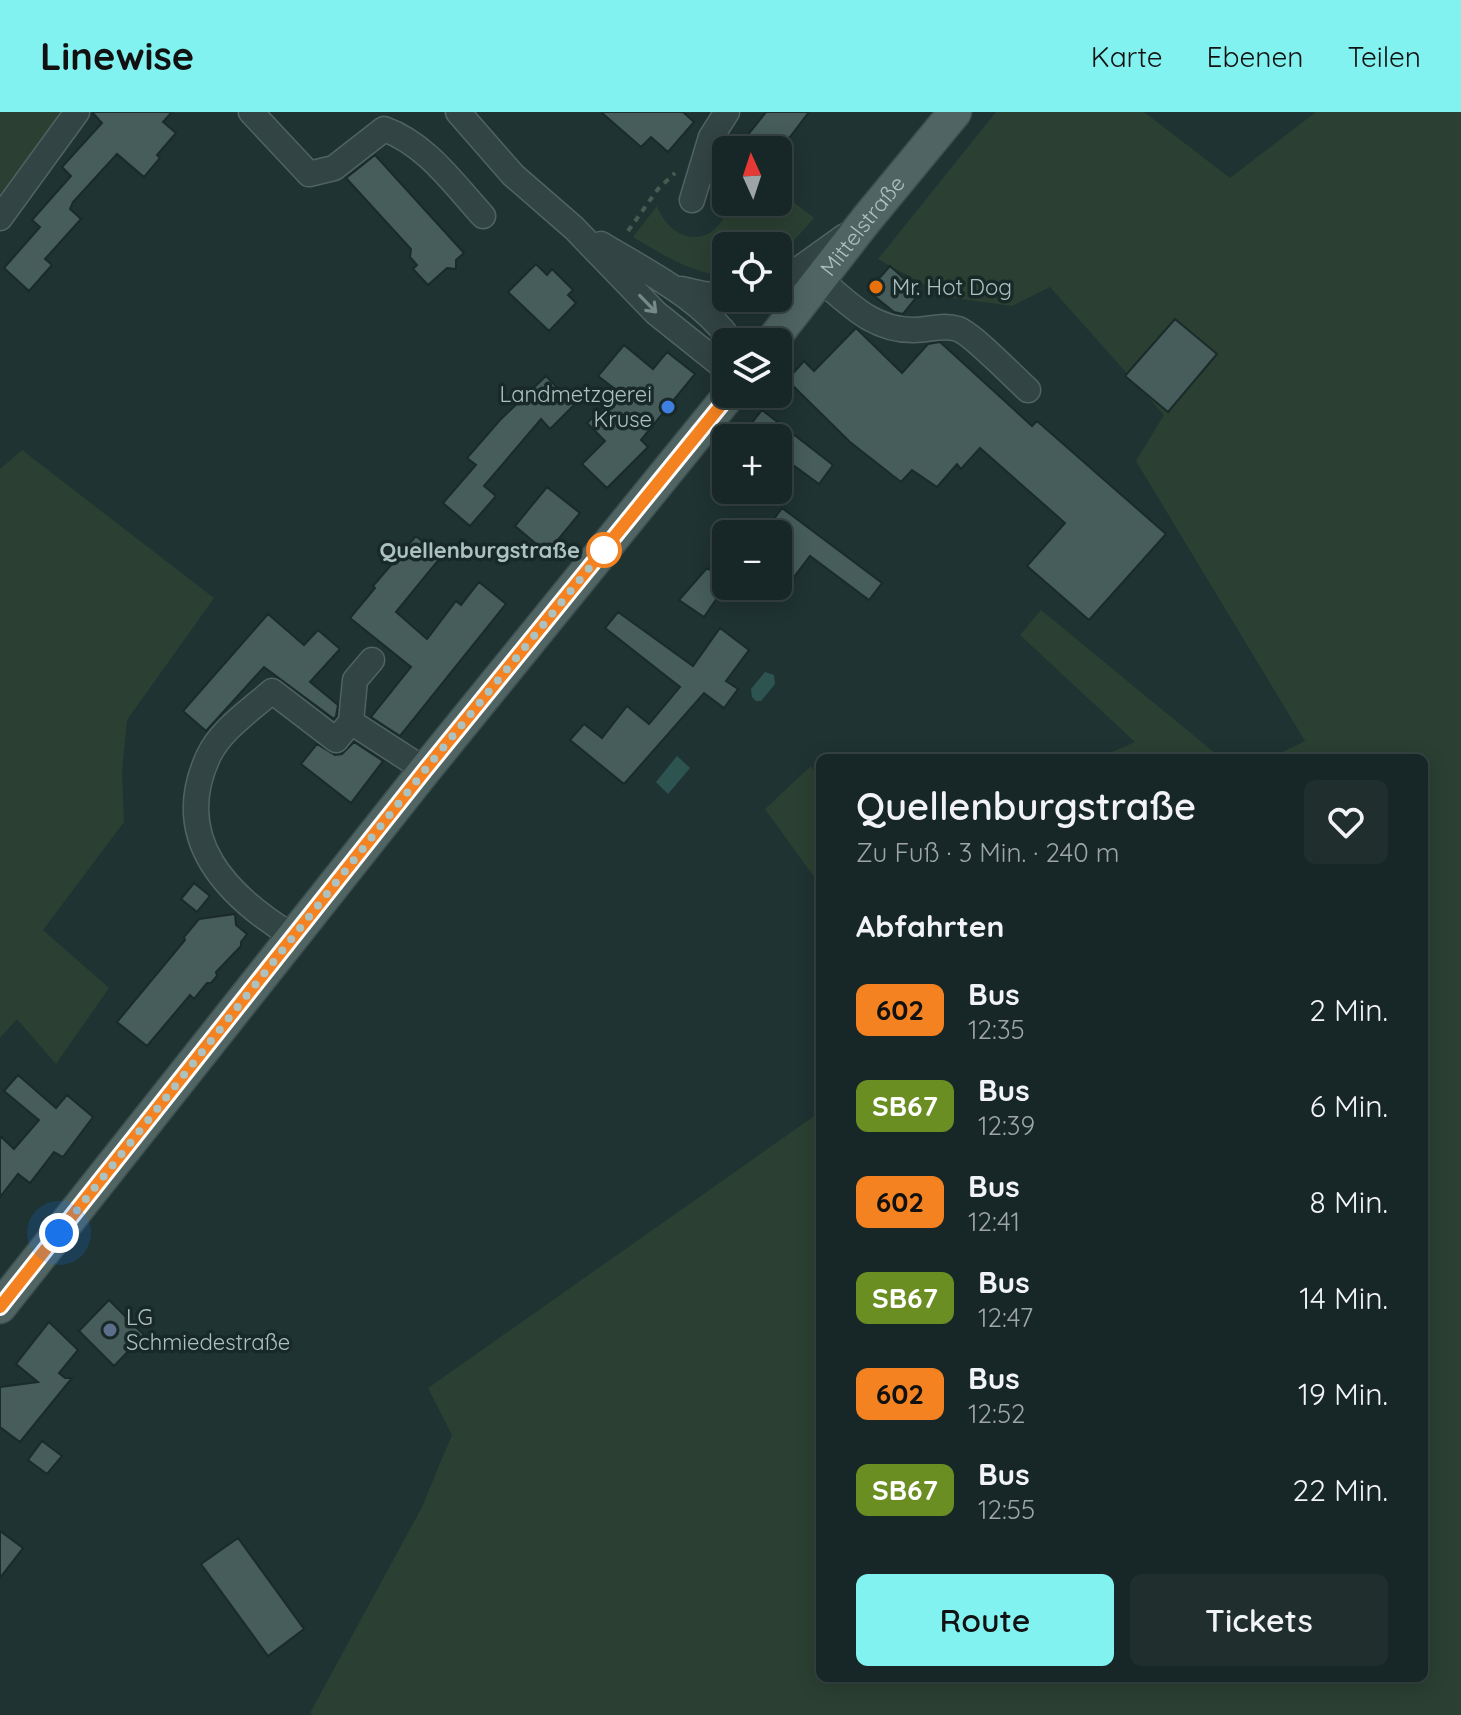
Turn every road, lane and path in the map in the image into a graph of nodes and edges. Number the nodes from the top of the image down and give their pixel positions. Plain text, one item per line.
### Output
1 (77, 112) edge
2 (251, 112) edge
3 (458, 112) edge
4 (955, 112) edge
5 (720, 115) edge
6 (679, 168) dead end
7 (692, 200) dead end
8 (483, 216) dead end
9 (0, 218) edge
10 (866, 220) junction
11 (631, 227) dead end
12 (574, 228) junction
13 (792, 274) edge
14 (820, 279) junction
15 (673, 287) junction
16 (712, 295) edge
17 (723, 328) edge
18 (782, 328) edge
19 (712, 358) edge
20 (1028, 390) dead end
21 (719, 408) edge
22 (372, 660) dead end
23 (351, 722) junction
24 (425, 770) junction
25 (294, 937) junction
26 (0, 1307) edge

1 - 9 street
2 - 8 street
3 - 12 street
4 - 10 main road, Mittelstraße
5 - 7 street
6 - 11 path
10 - 13 street
10 - 14 main road, Mittelstraße
12 - 15 street
12 -> 19 street
14 - 18 main road, Mittelstraße
14 - 20 street
15 - 16 street
15 - 17 street
21 - 24 main road
22 - 23 street
23 - 24 street
23 - 25 street
24 - 25 main road
25 - 26 main road

